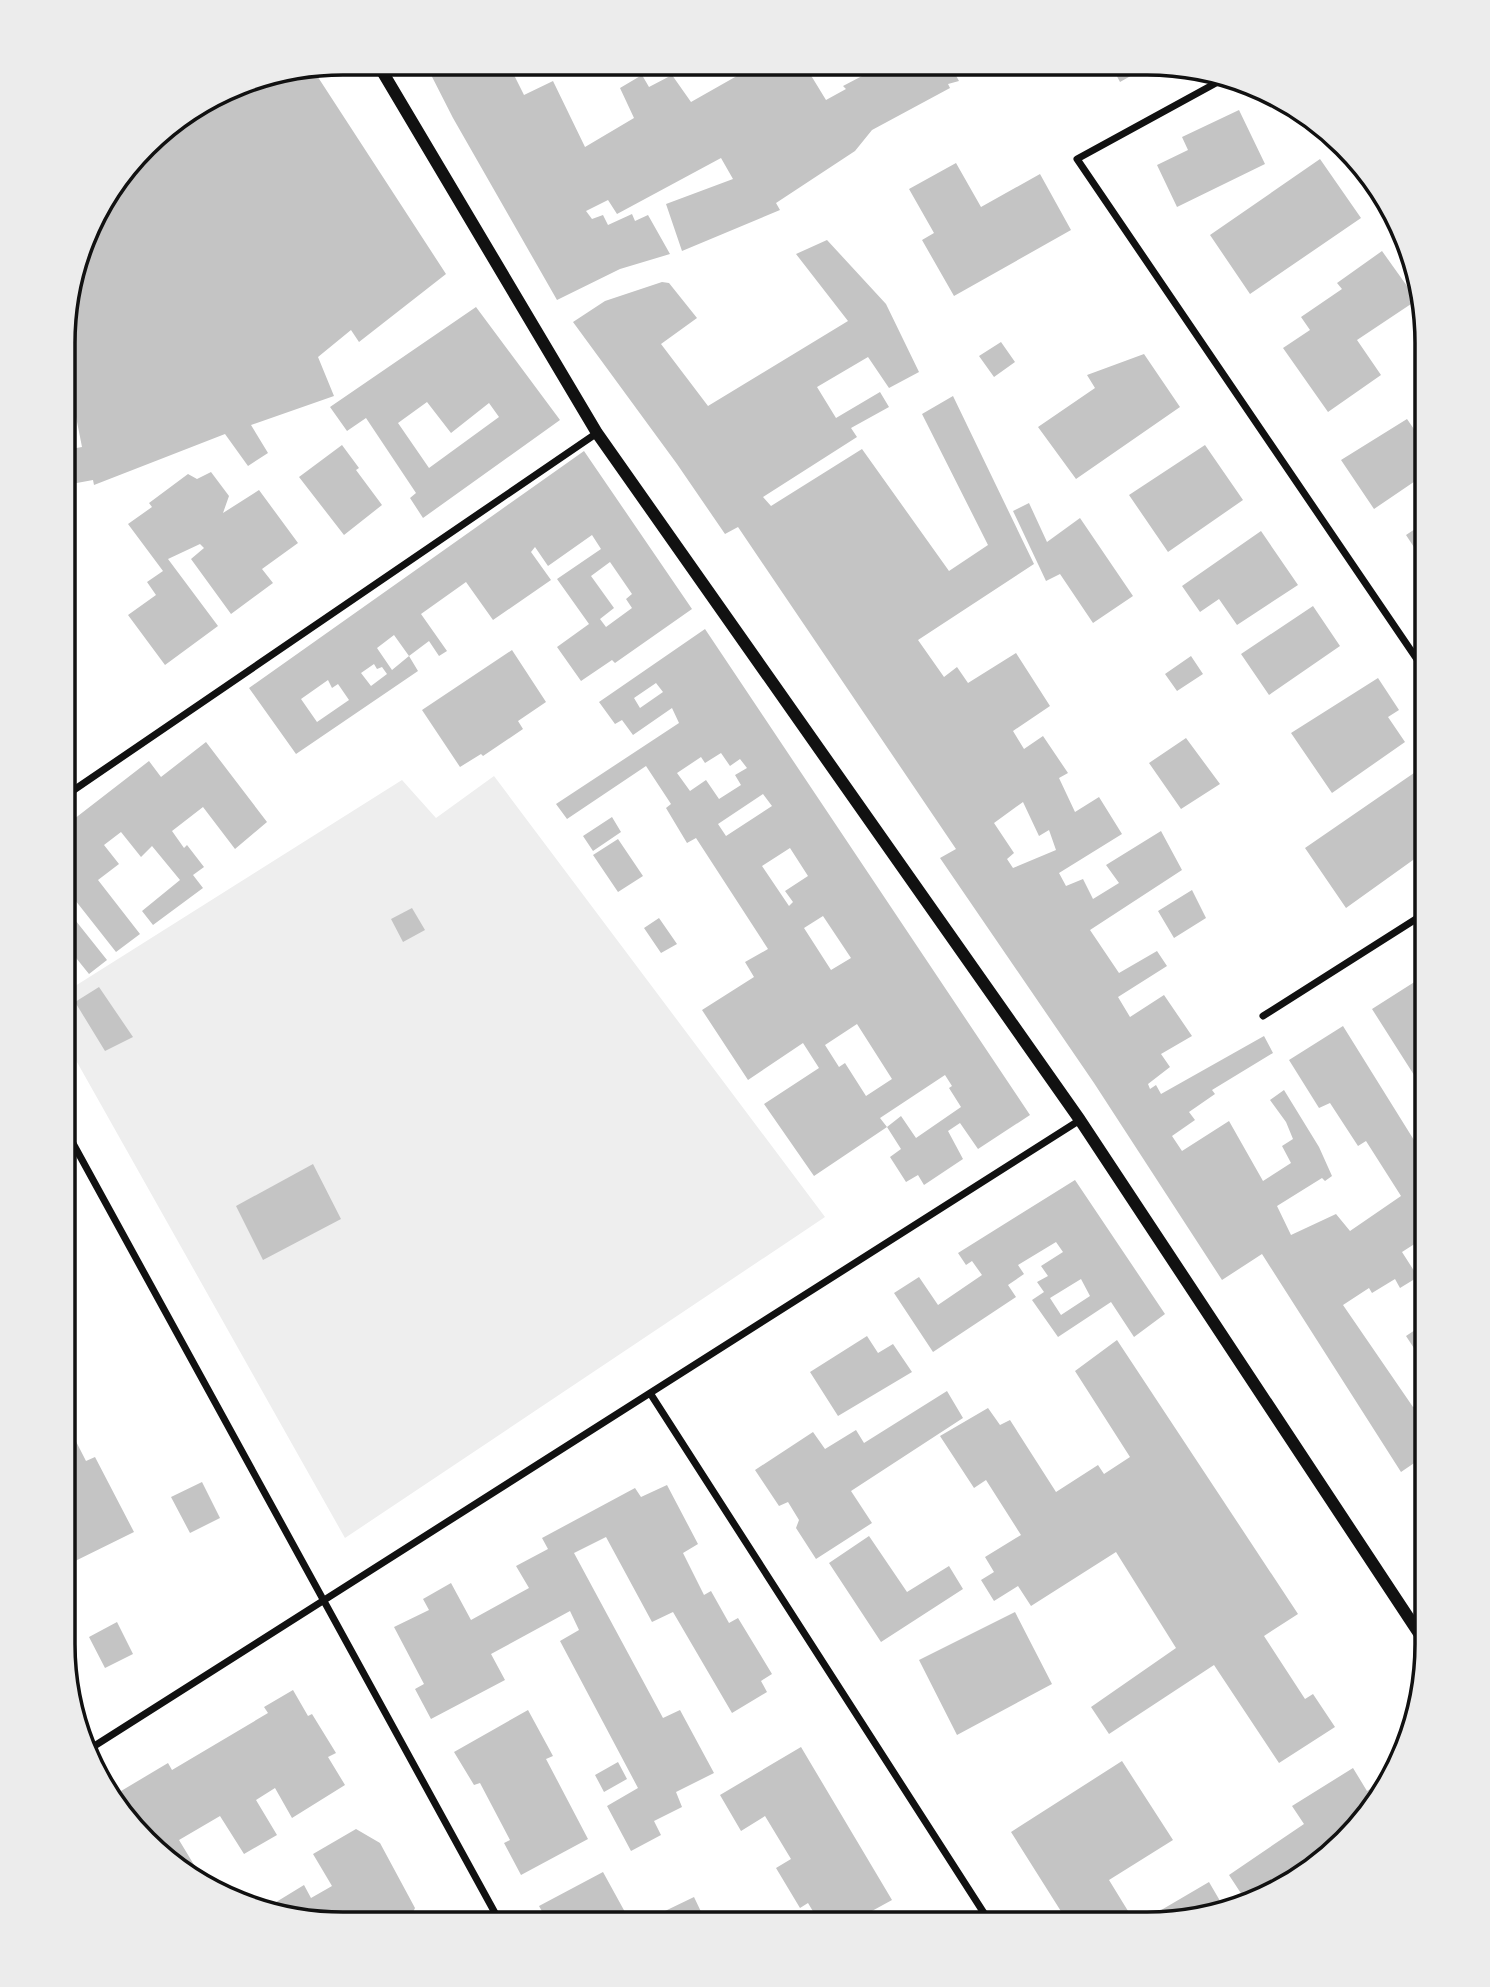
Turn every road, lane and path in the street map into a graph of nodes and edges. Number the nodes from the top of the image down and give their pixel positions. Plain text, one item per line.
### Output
1 (384, 75) edge
2 (1215, 84) edge
3 (597, 433) junction
4 (1415, 656) edge
5 (75, 789) edge
6 (1415, 920) edge
7 (1263, 1017) dead end
8 (1080, 1120) junction
9 (75, 1147) edge
10 (650, 1393) junction
11 (323, 1600) junction
12 (1415, 1627) edge
13 (96, 1745) edge
14 (495, 1912) edge
15 (983, 1912) edge

1 - 3 street
2 - 4 street
3 - 5 street
3 - 8 street
6 - 7 street
8 - 10 street
8 - 12 street
9 - 11 street
10 - 11 street
10 - 15 street
11 - 13 street
11 - 14 street

